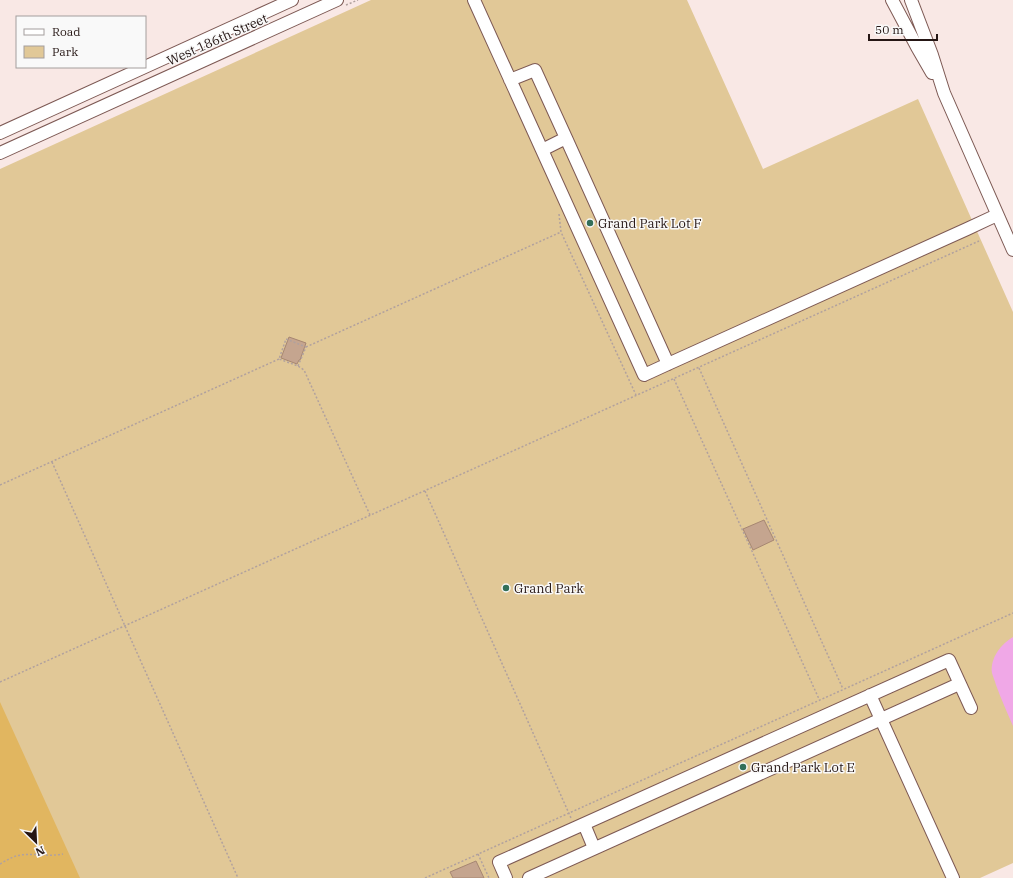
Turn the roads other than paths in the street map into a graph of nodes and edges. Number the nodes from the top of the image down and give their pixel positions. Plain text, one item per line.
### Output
1 (292, 0) edge
2 (337, 0) edge
3 (474, 0) edge
4 (892, 0) edge
5 (911, 0) edge
6 (146, 66) edge
7 (143, 68) edge
8 (510, 80) junction
9 (944, 93) junction
10 (0, 133) edge
11 (566, 138) junction
12 (542, 150) junction
13 (0, 153) edge
14 (998, 215) junction
15 (1013, 250) edge
16 (668, 364) junction
17 (959, 684) junction
18 (870, 695) junction
19 (971, 708) dead end
20 (881, 720) junction
21 (580, 826) junction
22 (594, 848) junction
23 (506, 878) edge
24 (528, 878) edge
25 (953, 878) edge

1 - 6 street, West 186th Street
2 - 13 street, West 186th Street
3 - 8 street
4 - 9 street
5 - 9 street
7 - 10 street, West 186th Street
8 - 11 street
8 - 12 street
9 - 14 street
11 - 12 street
11 - 16 street
12 - 16 street
14 - 15 street
14 - 16 street
17 - 18 street
17 - 19 street
17 - 20 street
18 - 20 street
18 - 21 street
20 - 22 street
20 - 25 street
21 - 22 street
21 - 23 street
22 - 24 street

